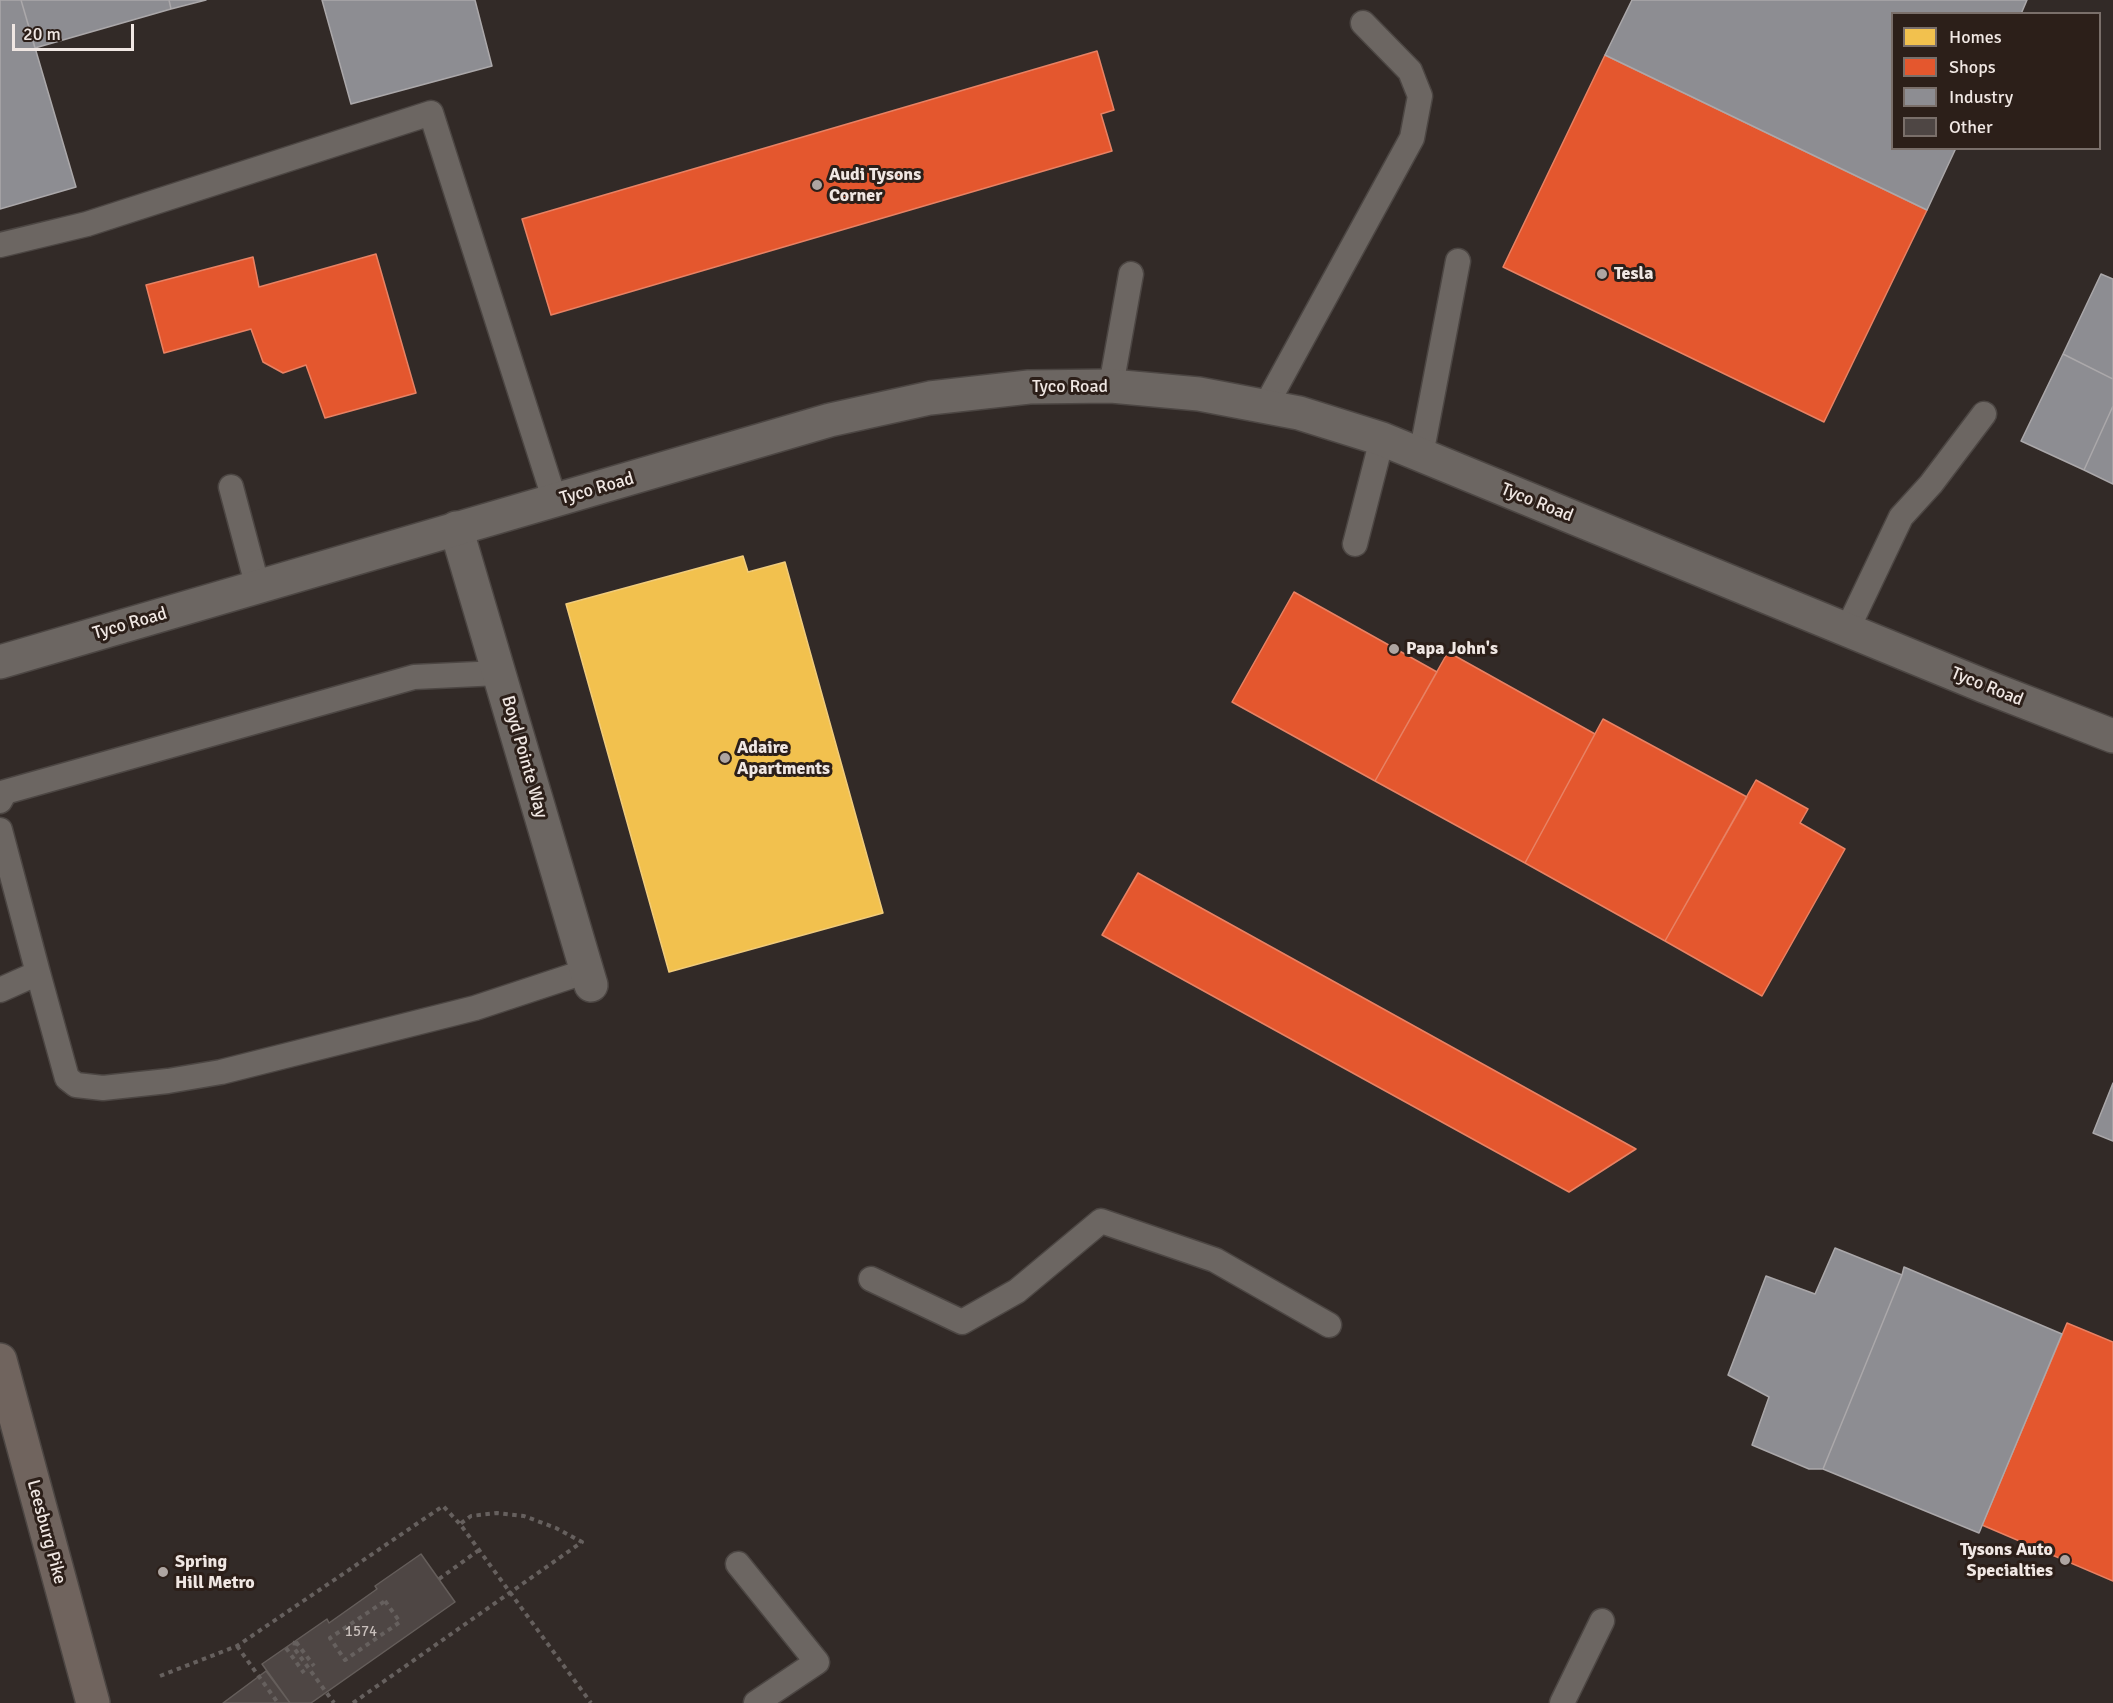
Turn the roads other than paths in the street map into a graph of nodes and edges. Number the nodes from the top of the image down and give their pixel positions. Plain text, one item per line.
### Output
1 (1363, 23) dead end
2 (0, 245) edge
3 (1458, 261) dead end
4 (1131, 274) dead end
5 (1111, 386) junction
6 (1265, 406) junction
7 (1984, 414) dead end
8 (1382, 439) junction
9 (1422, 455) junction
10 (231, 488) dead end
11 (555, 501) junction
12 (456, 528) junction
13 (1355, 544) dead end
14 (258, 588) junction
15 (1847, 630) junction
16 (0, 662) edge
17 (499, 673) junction
18 (2113, 736) edge
19 (0, 801) edge
20 (0, 830) edge
21 (38, 974) junction
22 (589, 978) joint
23 (0, 990) edge
24 (871, 1279) dead end
25 (1329, 1325) dead end
26 (0, 1360) edge
27 (738, 1564) dead end
28 (1602, 1621) dead end
29 (93, 1703) edge
30 (756, 1703) edge
31 (1562, 1703) edge

1 - 6 lane
2 - 11 lane
3 - 9 lane
4 - 5 lane
5 - 6 street, Tyco Road
5 - 11 street, Tyco Road
6 - 8 street, Tyco Road
7 - 15 lane
8 - 9 street, Tyco Road
8 - 13 lane
9 - 15 street, Tyco Road
10 - 14 lane
11 - 12 street, Tyco Road
12 - 14 street, Tyco Road
12 - 17 street, Boyd Pointe Way
14 - 16 street, Tyco Road
15 - 18 street, Tyco Road
17 - 19 lane
17 - 22 street, Boyd Pointe Way
20 - 21 lane
21 - 22 lane
21 - 23 lane
24 - 25 lane
26 - 29 highway, Leesburg Pike
27 - 30 lane
28 - 31 lane

